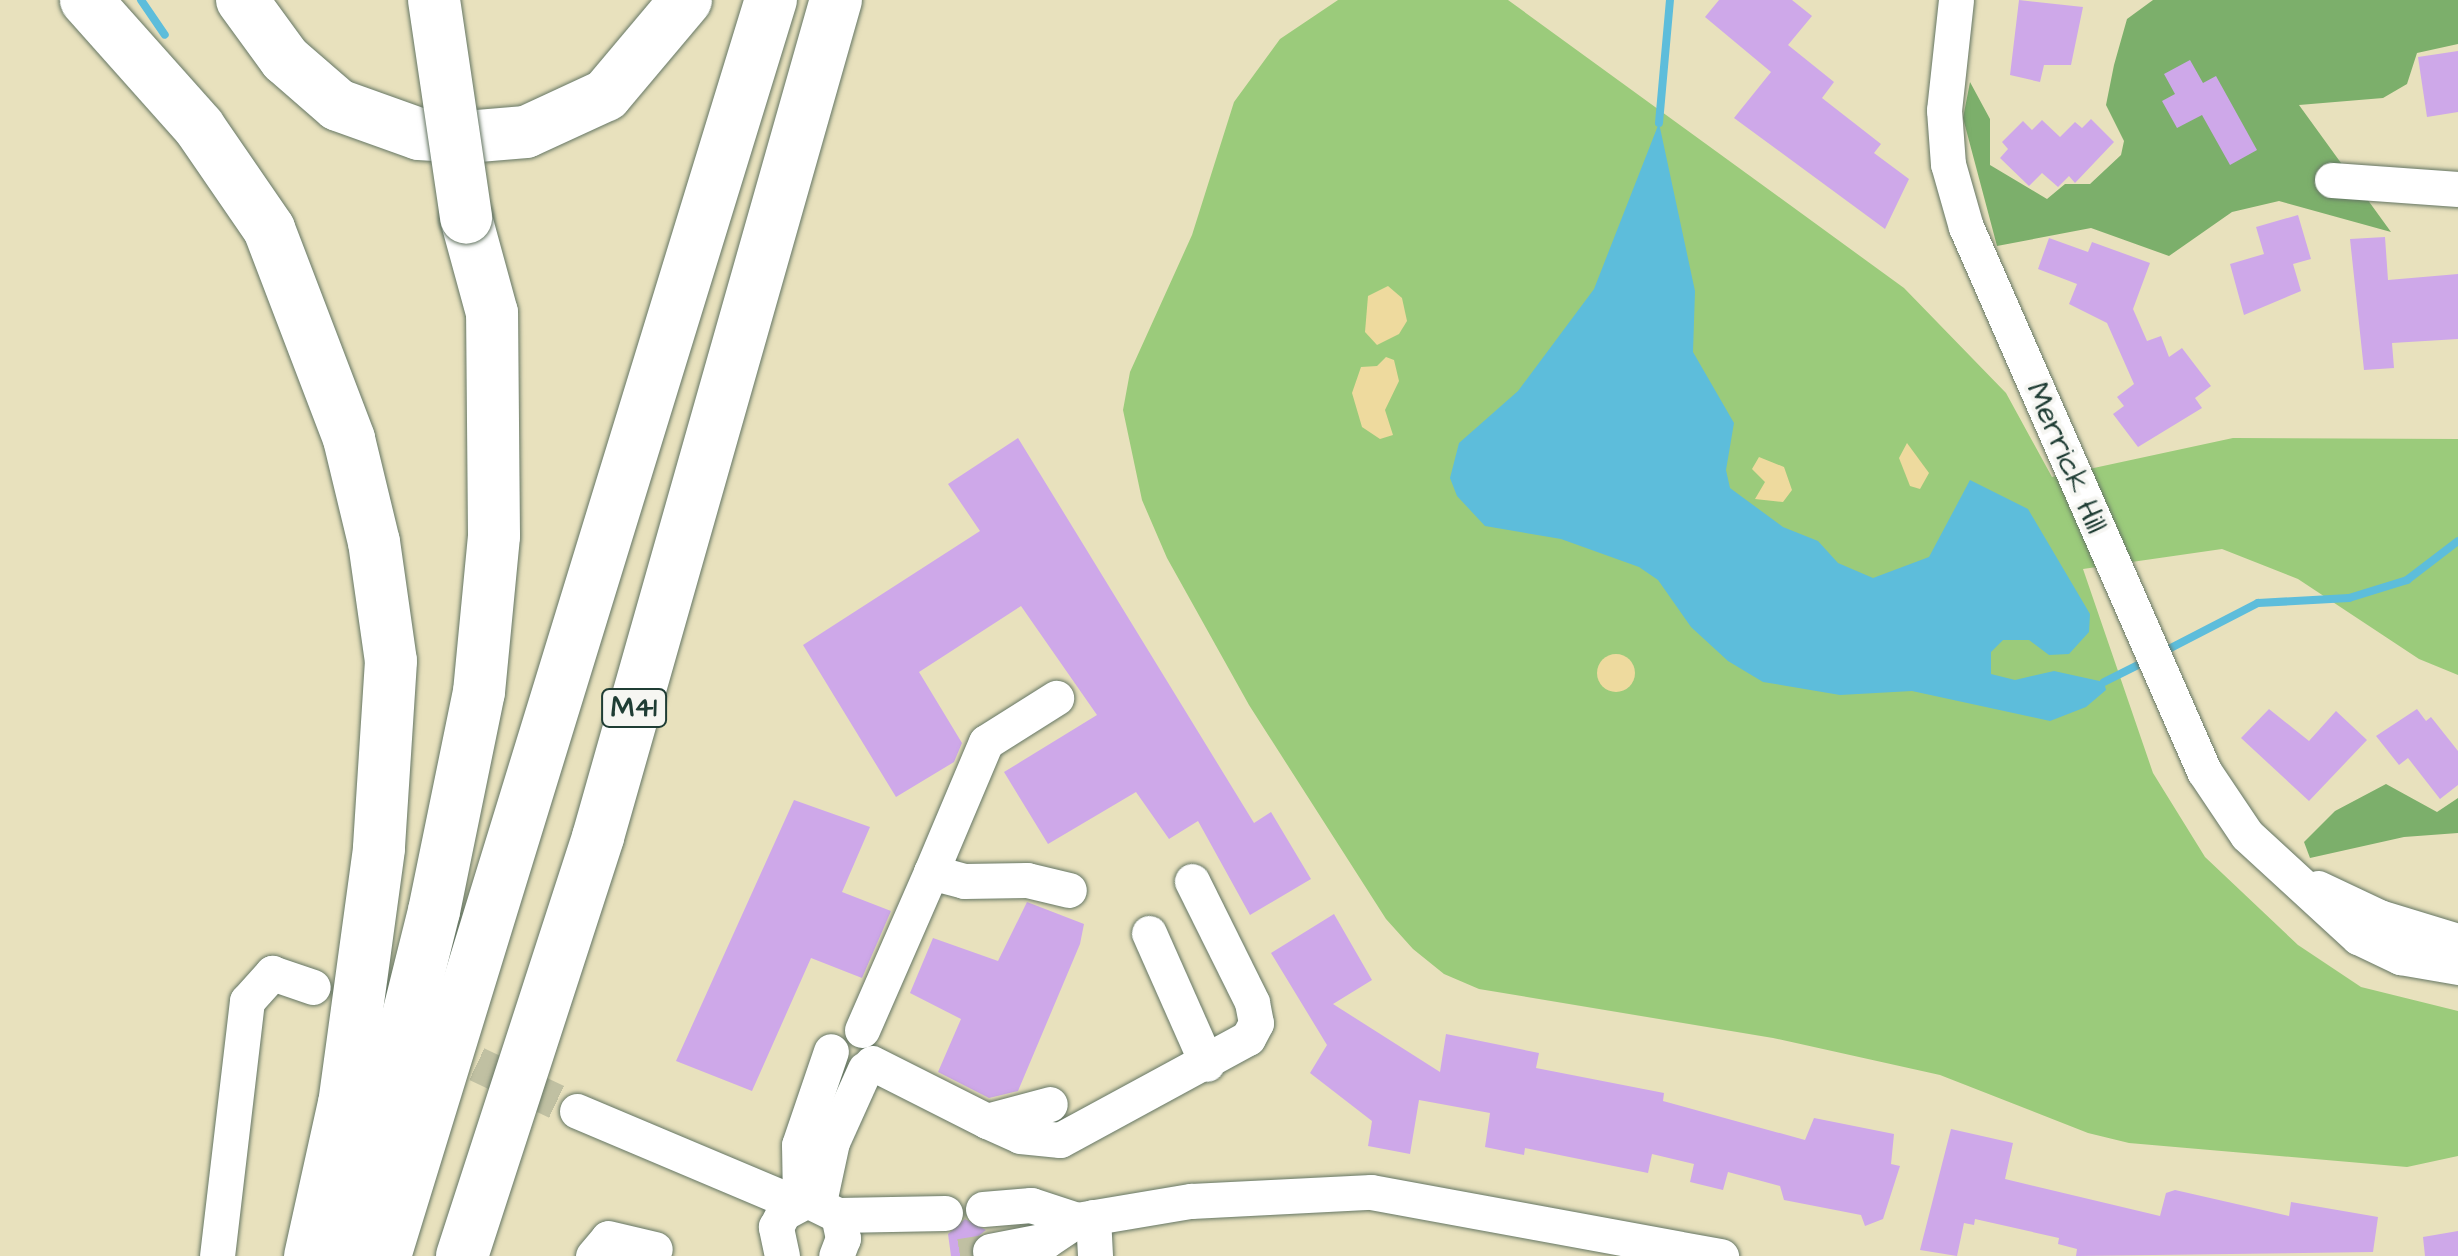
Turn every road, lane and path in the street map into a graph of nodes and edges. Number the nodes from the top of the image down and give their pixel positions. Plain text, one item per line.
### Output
1 (86, 0) edge
2 (242, 0) edge
3 (434, 0) edge
4 (686, 0) edge
5 (770, 0) edge
6 (836, 0) edge
7 (862, 0) edge
8 (1956, 0) edge
9 (792, 156) junction
10 (2332, 180) dead end
11 (2458, 189) edge
12 (1056, 698) dead end
13 (931, 872) junction
14 (2294, 876) junction
15 (1192, 881) dead end
16 (1069, 890) dead end
17 (1149, 932) dead end
18 (2458, 941) edge
19 (2458, 967) edge
20 (313, 987) dead end
21 (866, 1054) junction
22 (1208, 1064) junction
23 (1050, 1104) dead end
24 (578, 1112) tunnel mouth
25 (987, 1121) junction
26 (983, 1209) dead end
27 (946, 1213) dead end
28 (802, 1217) edge
29 (1085, 1219) junction
30 (655, 1249) dead end
31 (990, 1251) dead end
32 (216, 1256) edge
33 (310, 1256) edge
34 (348, 1256) edge
35 (385, 1256) edge
36 (462, 1256) edge
37 (593, 1256) edge
38 (836, 1256) edge
39 (1095, 1256) edge
40 (1721, 1256) edge

1 - 33 highway
2 - 4 highway
3 - 34 highway, bridge
5 - 35 highway, M41
6 - 9 highway, M41
7 - 9 highway
8 - 14 street, Merrick Hill
9 - 36 highway, M41
10 - 11 street
12 - 13 street
13 - 16 street
13 - 21 street
14 - 18 street, Merrick Hill
14 - 19 street, Merrick Hill
15 - 22 street
17 - 22 street
20 - 32 street
21 - 25 street
21 - 28 street
21 - 28 street
22 - 25 street
23 - 25 street
24 - 28 street
26 - 29 street
27 - 28 street
28 - 38 street
29 - 31 street
29 - 39 street
29 - 40 street
30 - 37 street

